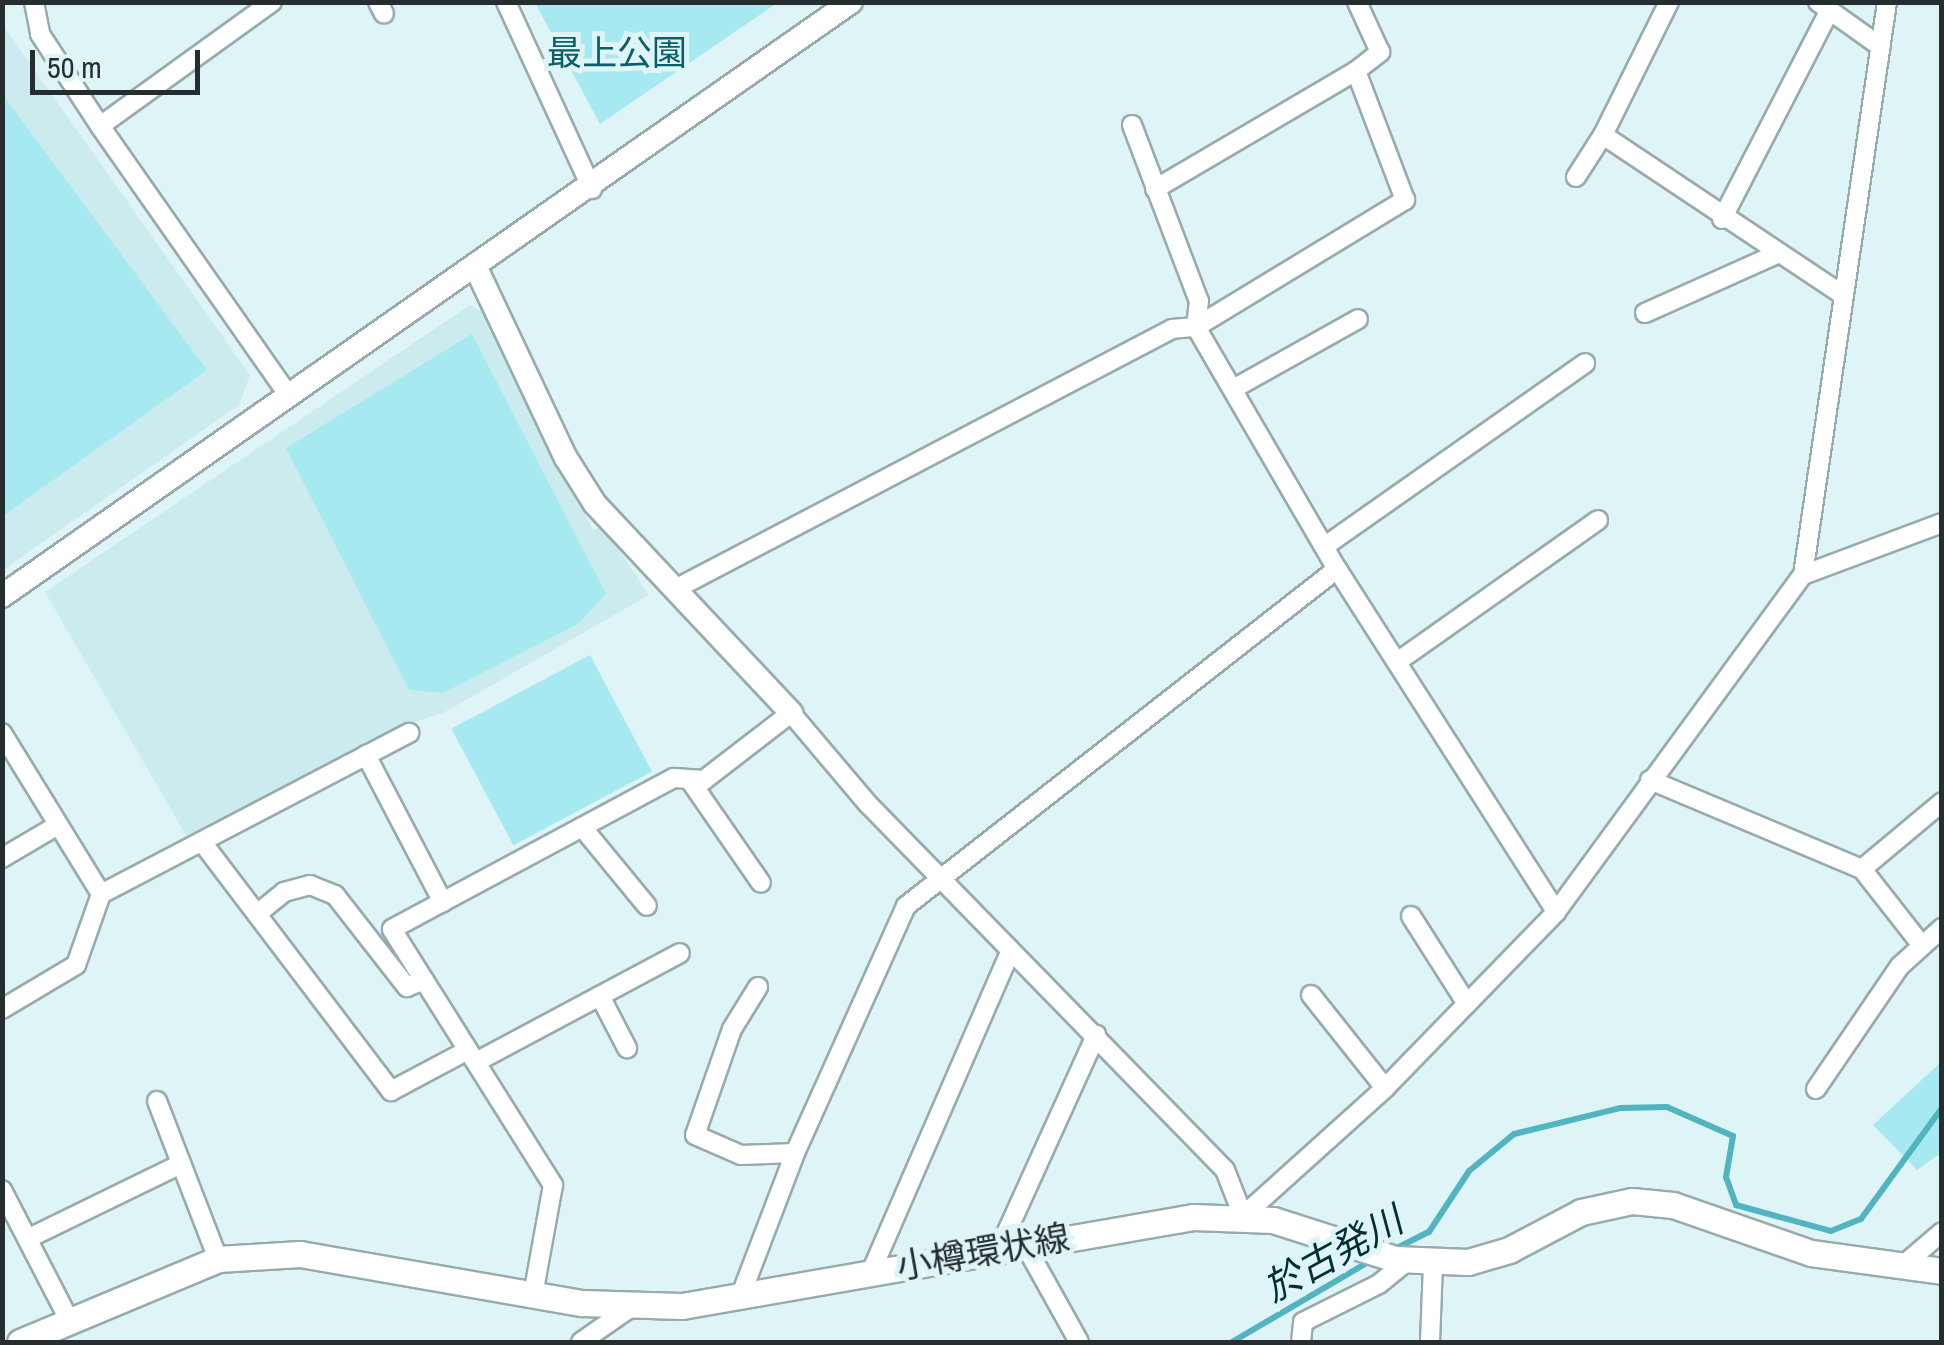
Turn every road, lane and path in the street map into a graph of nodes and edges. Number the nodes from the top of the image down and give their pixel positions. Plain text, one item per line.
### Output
1 (34, 2) edge
2 (272, 2) edge
3 (506, 2) edge
4 (851, 2) edge
5 (1357, 2) edge
6 (1669, 2) edge
7 (1887, 2) edge
8 (1824, 6) edge
9 (1880, 47) junction
10 (1356, 71) junction
11 (1132, 125) dead end
12 (100, 126) junction
13 (1603, 135) junction
14 (1576, 176) dead end
15 (592, 189) junction
16 (1155, 189) junction
17 (1722, 219) junction
18 (1779, 253) junction
19 (476, 268) junction
20 (1840, 293) junction
21 (1645, 313) dead end
22 (1358, 318) dead end
23 (1196, 327) junction
24 (1584, 363) dead end
25 (1233, 390) junction
26 (290, 396) junction
27 (1598, 520) dead end
28 (1942, 523) edge
29 (1324, 546) junction
30 (1338, 569) junction
31 (1803, 575) junction
32 (679, 588) junction
33 (2, 596) edge
34 (1397, 662) junction
35 (791, 713) junction
36 (2, 733) edge
37 (409, 733) dead end
38 (366, 755) junction
39 (689, 779) junction
40 (1650, 780) junction
41 (1942, 802) edge
42 (58, 825) junction
43 (582, 828) junction
44 (202, 842) junction
45 (2, 858) edge
46 (1862, 869) junction
47 (938, 877) junction
48 (761, 884) dead end
49 (101, 894) junction
50 (443, 902) junction
51 (647, 906) dead end
52 (1556, 912) junction
53 (257, 914) junction
54 (1411, 916) dead end
55 (1942, 928) edge
56 (1920, 944) junction
57 (1010, 952) junction
58 (680, 953) dead end
59 (424, 980) junction
60 (758, 987) dead end
61 (1311, 995) dead end
62 (600, 996) junction
63 (1468, 1004) junction
64 (2, 1009) edge
65 (1096, 1035) junction
66 (627, 1048) dead end
67 (472, 1056) junction
68 (1385, 1088) junction
69 (1816, 1088) dead end
70 (157, 1101) dead end
71 (795, 1154) junction
72 (181, 1164) junction
73 (2, 1190) edge
74 (1243, 1216) junction
75 (1942, 1232) edge
76 (31, 1236) junction
77 (1012, 1246) junction
78 (218, 1259) junction
79 (1401, 1260) junction
80 (1433, 1263) junction
81 (1900, 1269) junction
82 (1942, 1271) edge
83 (871, 1272) junction
84 (533, 1295) junction
85 (739, 1300) junction
86 (630, 1308) junction
87 (69, 1320) junction
88 (20, 1342) edge
89 (581, 1342) edge
90 (1079, 1342) edge
91 (1301, 1342) edge
92 (1430, 1342) edge

1 - 12 street
2 - 12 street
3 - 15 street
4 - 15 street
5 - 10 street
6 - 13 street
7 - 9 street
8 - 9 street
8 - 17 street
9 - 20 street
10 - 16 street
10 - 23 street
11 - 16 street
12 - 26 street
13 - 14 street
13 - 17 street
15 - 19 street
16 - 23 street
17 - 18 street
18 - 20 street
18 - 21 street
19 - 26 street
19 - 32 street
20 - 31 street
22 - 25 street
23 - 25 street
23 - 32 street
24 - 29 street
25 - 29 street
26 - 33 street
27 - 34 street
28 - 31 street
29 - 30 street
30 - 34 street
30 - 47 street
31 - 40 street
32 - 35 street
34 - 52 street
35 - 39 street
35 - 47 street
36 - 42 street
37 - 38 street
38 - 44 street
38 - 50 street
39 - 43 street
39 - 48 street
40 - 46 street
40 - 52 street
41 - 46 street
42 - 45 street
42 - 49 street
43 - 50 street
43 - 51 street
44 - 49 street
44 - 53 street
46 - 56 street
47 - 57 street
47 - 71 street
49 - 64 street
50 - 59 street
52 - 63 street
53 - 59 street
53 - 67 street
54 - 63 street
55 - 56 street
56 - 69 street
57 - 65 street
57 - 83 street
58 - 62 street
59 - 67 street
60 - 71 street
61 - 68 street
62 - 66 street
62 - 67 street
63 - 68 street
65 - 74 street
65 - 77 street
67 - 84 street
68 - 74 street
70 - 72 street
71 - 85 street
72 - 76 street
72 - 78 street
73 - 76 street
74 - 77 main road, 小樽環状線
74 - 79 main road, 小樽環状線
75 - 81 street
76 - 87 street
77 - 83 main road, 小樽環状線
77 - 90 street
78 - 84 main road, 小樽環状線
78 - 87 main road, 小樽環状線
79 - 80 main road, 小樽環状線
79 - 91 street
80 - 81 main road, 小樽環状線
80 - 92 street
81 - 82 main road, 小樽環状線
83 - 85 main road, 小樽環状線
84 - 86 main road, 小樽環状線
85 - 86 main road, 小樽環状線
86 - 89 street
87 - 88 main road, 小樽環状線

